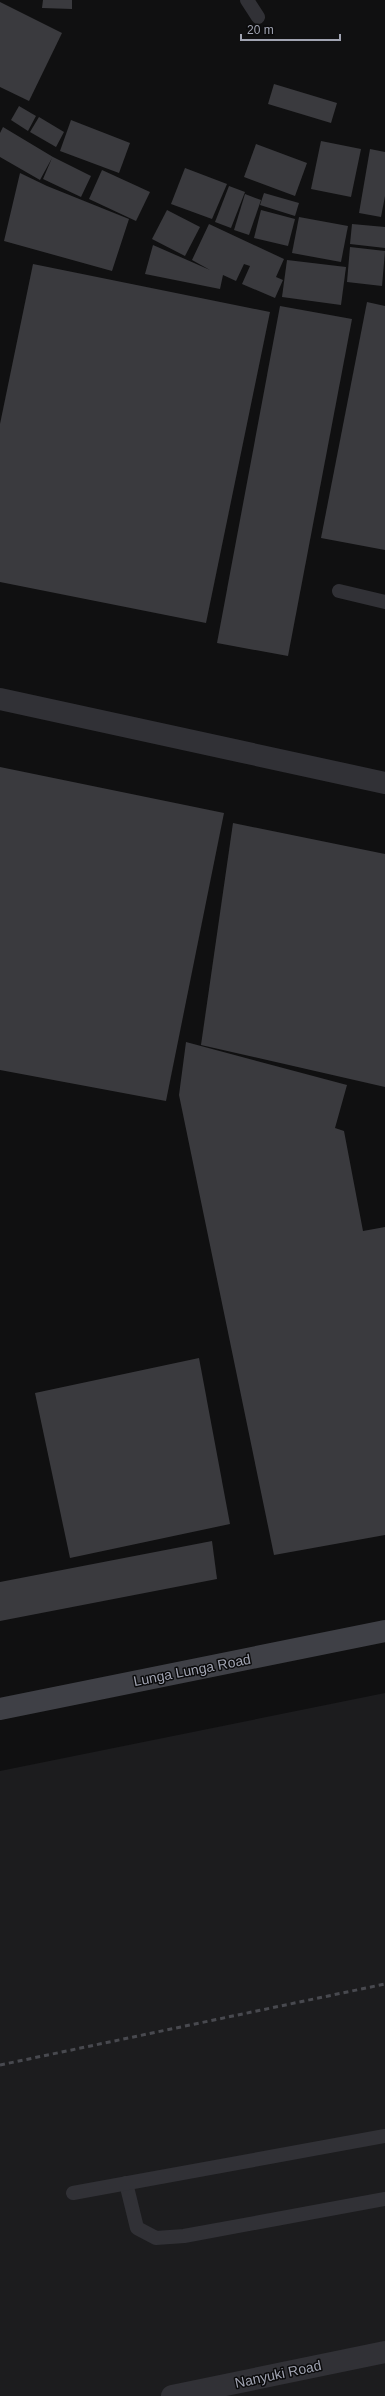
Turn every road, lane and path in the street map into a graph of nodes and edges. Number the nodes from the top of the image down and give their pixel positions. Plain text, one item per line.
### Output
1 (247, 0) edge
2 (258, 17) dead end
3 (339, 591) dead end
4 (385, 602) edge
5 (0, 699) edge
6 (385, 783) edge
7 (385, 1631) edge
8 (0, 1709) edge
9 (385, 2136) edge
10 (126, 2183) junction
11 (73, 2193) dead end
12 (385, 2199) edge
13 (385, 2352) edge
14 (205, 2393) edge
15 (172, 2396) edge

1 - 2 lane
3 - 4 lane
5 - 6 street
7 - 8 main road, Lunga Lunga Road
9 - 10 lane
10 - 11 lane
10 - 12 lane
13 - 14 street, Nanyuki Road
14 - 15 street, Nanyuki Road

